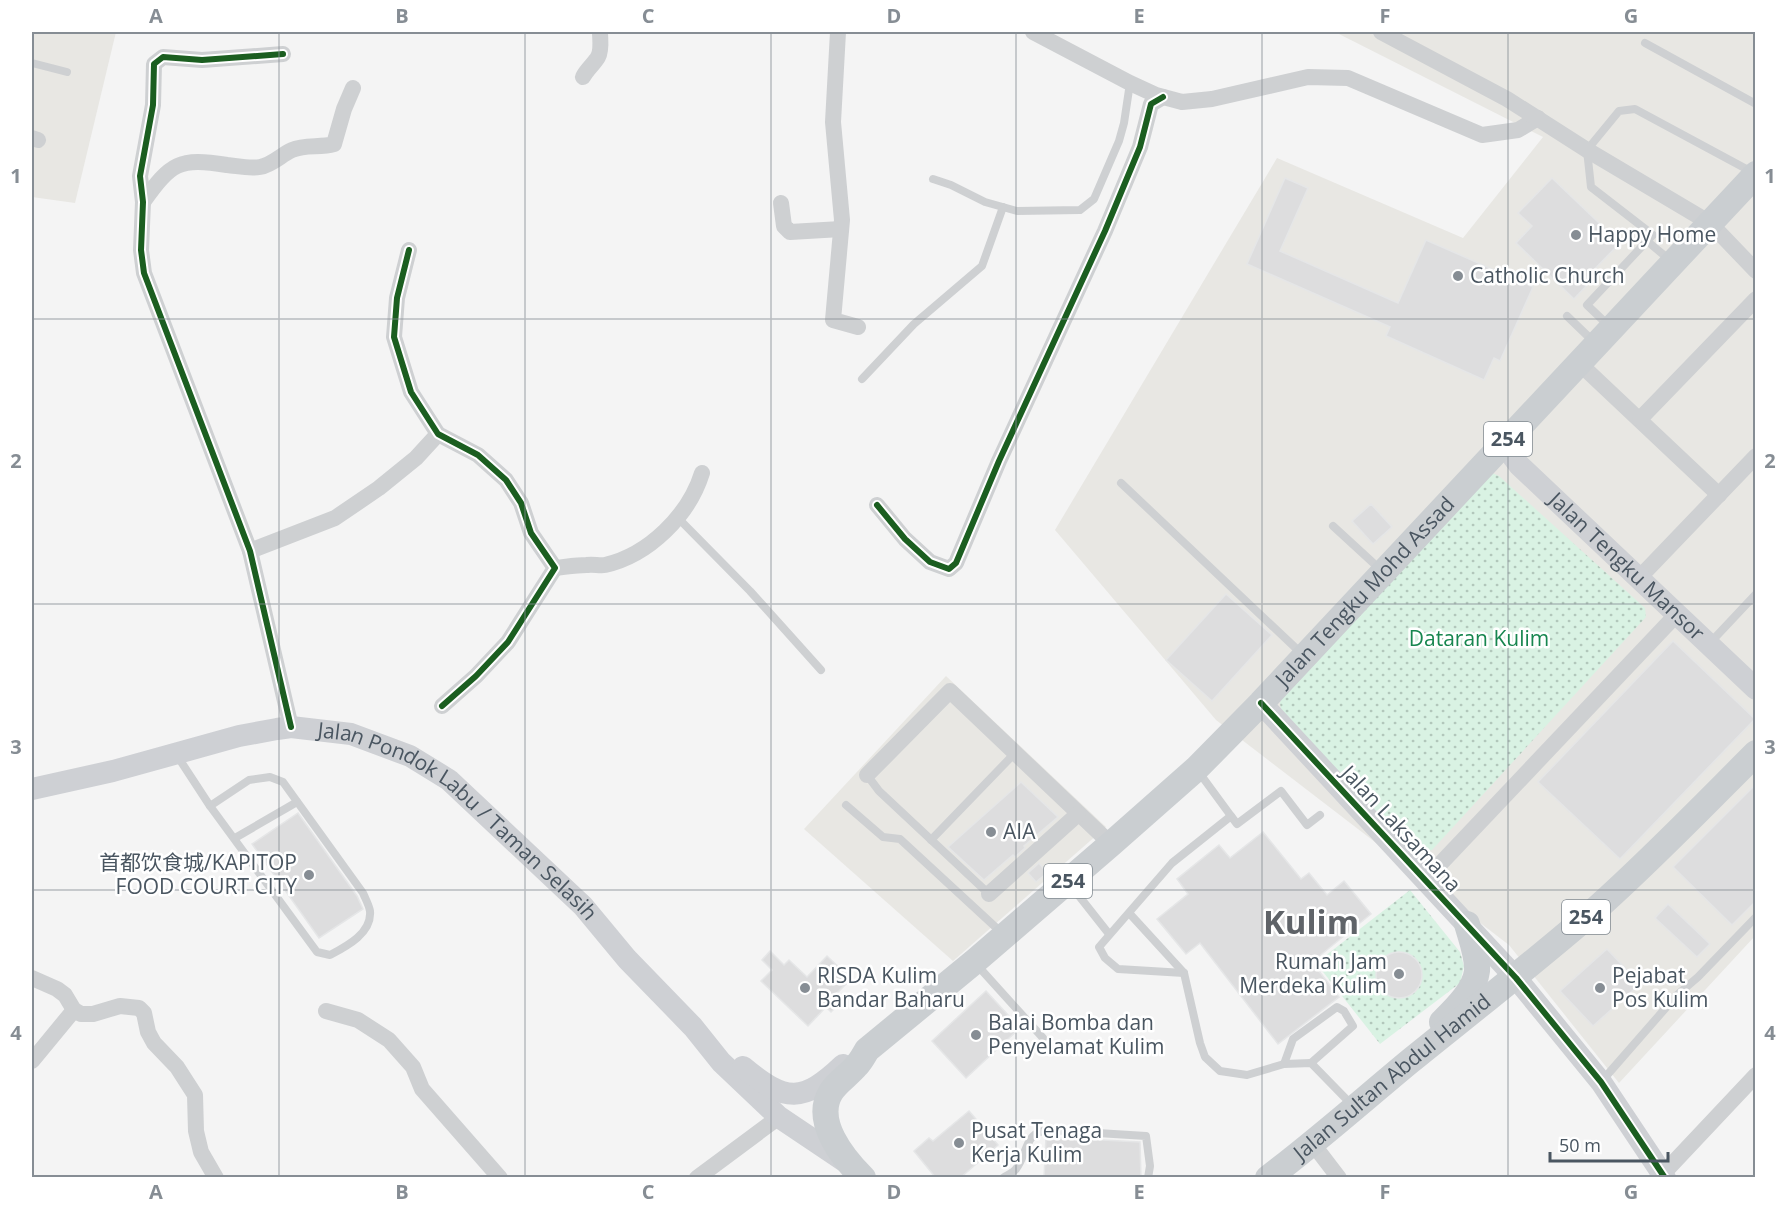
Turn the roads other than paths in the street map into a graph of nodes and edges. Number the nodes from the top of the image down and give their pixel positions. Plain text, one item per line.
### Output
1 (600, 32) edge
2 (838, 32) edge
3 (1033, 32) edge
4 (1381, 32) edge
5 (1646, 43) dead end
6 (283, 54) dead end
7 (32, 63) edge
8 (67, 72) dead end
9 (583, 77) dead end
10 (1130, 83) junction
11 (353, 88) dead end
12 (1159, 96) junction
13 (1755, 104) edge
14 (1538, 118) junction
15 (1587, 150) junction
16 (1755, 174) edge
17 (933, 179) dead end
18 (143, 202) junction
19 (781, 203) dead end
20 (1003, 207) junction
21 (1710, 223) junction
22 (841, 229) junction
23 (1647, 241) junction
24 (409, 250) dead end
25 (1673, 263) junction
26 (1755, 271) edge
27 (1755, 299) edge
28 (1567, 316) dead end
29 (858, 327) dead end
30 (1596, 345) junction
31 (862, 379) dead end
32 (1640, 419) junction
33 (438, 434) junction
34 (1508, 439) junction
35 (1755, 456) edge
36 (702, 474) dead end
37 (1121, 483) dead end
38 (1719, 495) junction
39 (877, 505) dead end
40 (678, 518) junction
41 (1333, 526) dead end
42 (250, 551) junction
43 (555, 568) junction
44 (1383, 572) junction
45 (1639, 578) junction
46 (1755, 594) edge
47 (1677, 614) junction
48 (1709, 645) junction
49 (1305, 656) junction
50 (821, 670) dead end
51 (1755, 689) edge
52 (1261, 703) junction
53 (442, 706) dead end
54 (291, 728) junction
55 (1015, 753) junction
56 (1755, 753) edge
57 (176, 754) junction
58 (1196, 769) junction
59 (867, 775) joint
60 (32, 789) edge
61 (297, 802) junction
62 (846, 805) dead end
63 (210, 806) junction
64 (1078, 814) junction
65 (1320, 815) dead end
66 (1231, 816) junction
67 (235, 838) junction
68 (931, 840) junction
69 (1111, 844) junction
70 (1425, 880) junction
71 (1068, 881) junction
72 (988, 894) joint
73 (1130, 914) junction
74 (1755, 917) edge
75 (1467, 924) junction
76 (1109, 934) junction
77 (1004, 936) junction
78 (974, 962) junction
79 (1184, 973) junction
80 (32, 978) edge
81 (1516, 978) junction
82 (75, 1010) junction
83 (326, 1011) dead end
84 (693, 1027) junction
85 (1043, 1038) dead end
86 (867, 1050) junction
87 (1412, 1060) junction
88 (32, 1061) edge
89 (1311, 1063) junction
90 (1284, 1064) junction
91 (1755, 1075) edge
92 (1601, 1082) junction
93 (1354, 1107) junction
94 (779, 1117) junction
95 (1313, 1144) junction
96 (856, 1171) edge
97 (1663, 1176) edge
98 (216, 1178) edge
99 (500, 1178) edge
100 (698, 1178) edge
101 (1003, 1178) edge
102 (1149, 1178) edge
103 (1268, 1178) edge
104 (1339, 1178) edge

1 - 9 street
2 - 22 street
3 - 10 street
4 - 14 street
5 - 13 lane
6 - 18 street
7 - 8 lane
10 - 12 street
10 - 20 lane
11 - 18 street
12 - 14 street
12 - 39 street
14 - 15 street
15 - 16 lane
15 - 21 street
15 - 23 lane
16 - 21 main road, Jalan Tengku Mohd Assad / 254
17 - 20 lane
18 - 42 street
19 - 22 street
20 - 31 lane
21 - 25 main road, Jalan Tengku Mohd Assad / 254
21 - 26 street
22 - 29 street
23 - 25 lane
23 - 30 lane
24 - 33 street
25 - 30 main road, Jalan Tengku Mohd Assad / 254
27 - 32 street
28 - 30 lane
30 - 32 street
30 - 34 main road, Jalan Tengku Mohd Assad / 254
32 - 38 street
33 - 42 street
33 - 43 street
34 - 44 main road, Jalan Tengku Mohd Assad / 254
34 - 45 main road, Jalan Tengku Mansor
35 - 38 street
36 - 40 street
37 - 49 lane
38 - 45 street
40 - 43 street
40 - 50 lane
41 - 44 lane
42 - 54 street
43 - 53 street
44 - 49 main road, Jalan Tengku Mohd Assad / 254
45 - 47 main road, Jalan Tengku Mansor
46 - 48 lane
47 - 48 main road, Jalan Tengku Mansor
47 - 70 street
48 - 51 main road, Jalan Tengku Mansor
49 - 52 main road, Jalan Tengku Mohd Assad / 254
52 - 58 main road, Jalan Tengku Mohd Assad / 254
52 - 70 main road, Jalan Laksamana
54 - 57 main road, Jalan Pondok Labu / Taman Selasih
54 - 84 main road, Jalan Pondok Labu / Taman Selasih
55 - 59 street
55 - 64 street
55 - 68 lane
56 - 81 main road, 254
57 - 60 main road, Jalan Pondok Labu / Taman Selasih
57 - 63 lane
58 - 66 lane
58 - 69 main road, Jalan Tengku Mohd Assad / 254
59 - 68 lane
61 - 63 lane
61 - 67 lane
61 - 67 lane
62 - 77 lane
63 - 67 lane
64 - 69 street
64 - 72 street
65 - 66 lane
66 - 73 lane
68 - 72 lane
69 - 71 main road, Jalan Tengku Mohd Assad / 254
70 - 75 main road, Jalan Laksamana
71 - 76 lane
71 - 77 main road, Jalan Tengku Mohd Assad / 254
73 - 76 lane
73 - 79 lane
74 - 92 lane
75 - 81 main road, Jalan Laksamana
75 - 87 main road
76 - 79 lane
77 - 78 main road, Jalan Tengku Mohd Assad / 254
78 - 85 lane
78 - 86 main road, Jalan Tengku Mohd Assad / 254
79 - 90 lane
80 - 82 street
81 - 87 main road, Jalan Sultan Abdul Hamid / 254
81 - 92 main road, Jalan Laksamana
82 - 88 street
82 - 98 street
83 - 99 street
84 - 86 main road, Jalan Tengku Mohd Assad
84 - 94 main road
86 - 96 main road, Jalan Tengku Mohd Assad / 254
87 - 93 main road, Jalan Sultan Abdul Hamid / 254
89 - 90 lane
89 - 90 lane
89 - 93 lane
91 - 97 street
92 - 97 main road, Jalan Laksamana
93 - 95 main road, Jalan Sultan Abdul Hamid / 254
94 - 96 main road
94 - 100 street
95 - 103 main road, Jalan Sultan Abdul Hamid / 254
95 - 104 street
101 - 102 lane

